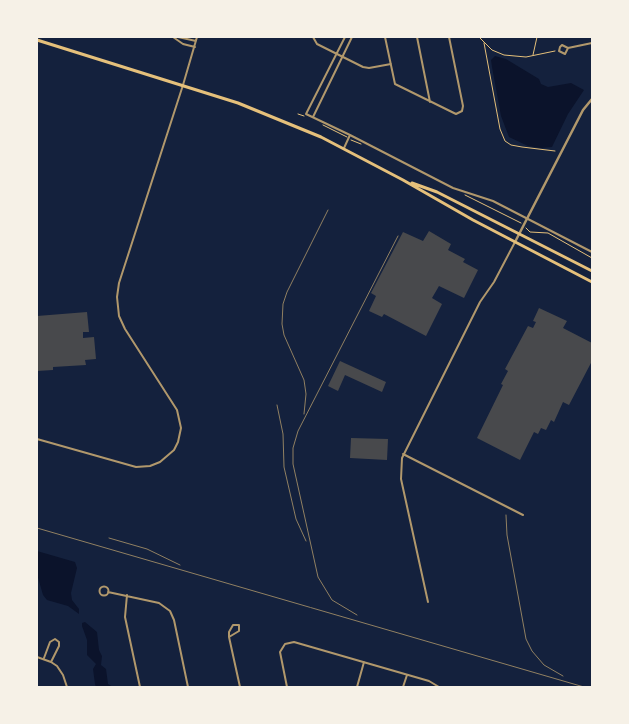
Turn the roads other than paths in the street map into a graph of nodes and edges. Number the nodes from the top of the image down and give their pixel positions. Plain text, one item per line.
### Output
1 (173, 37) edge
2 (178, 37) edge
3 (196, 37) edge
4 (313, 37) edge
5 (345, 37) edge
6 (352, 37) edge
7 (385, 37) edge
8 (417, 37) edge
9 (449, 37) edge
10 (37, 40) edge
11 (196, 41) junction
12 (592, 43) edge
13 (194, 47) junction
14 (568, 48) junction
15 (337, 54) junction
16 (343, 57) junction
17 (391, 64) junction
18 (184, 85) junction
19 (592, 99) edge
20 (430, 102) junction
21 (312, 117) junction
22 (350, 135) junction
23 (344, 148) junction
24 (403, 180) junction
25 (527, 218) junction
26 (519, 234) junction
27 (515, 242) junction
28 (592, 252) edge
29 (592, 271) edge
30 (592, 282) edge
31 (37, 439) edge
32 (403, 454) junction
33 (523, 515) dead end
34 (108, 592) junction
35 (127, 595) junction
36 (428, 602) dead end
37 (229, 637) junction
38 (37, 656) edge
39 (44, 658) junction
40 (51, 662) junction
41 (364, 662) junction
42 (407, 674) junction
43 (67, 687) edge
44 (140, 687) edge
45 (188, 687) edge
46 (240, 687) edge
47 (287, 687) edge
48 (357, 687) edge
49 (403, 687) edge
50 (439, 687) edge

1 - 13 street
2 - 11 street
3 - 11 street
4 - 15 street
5 - 15 street
6 - 16 street
7 - 17 street
8 - 20 street
9 - 20 street
10 - 18 main road
11 - 13 street
12 - 14 street
13 - 18 street
14 - 14 street
15 - 16 street
15 - 21 street
16 - 17 street
16 - 21 street
17 - 20 street
18 - 23 main road
18 - 31 street
19 - 25 street
21 - 22 street
22 - 23 street
22 - 25 street
23 - 24 main road
24 - 26 main road
24 - 27 main road
25 - 26 street
25 - 28 street
26 - 27 street
26 - 29 main road
27 - 30 main road
27 - 32 street
32 - 33 street
32 - 36 street
34 - 34 street
34 - 35 street
35 - 44 street
35 - 45 street
37 - 37 street
37 - 46 street
38 - 39 street
39 - 40 street
39 - 40 street
40 - 43 street
41 - 42 street
41 - 47 street
41 - 48 street
42 - 49 street
42 - 50 street

